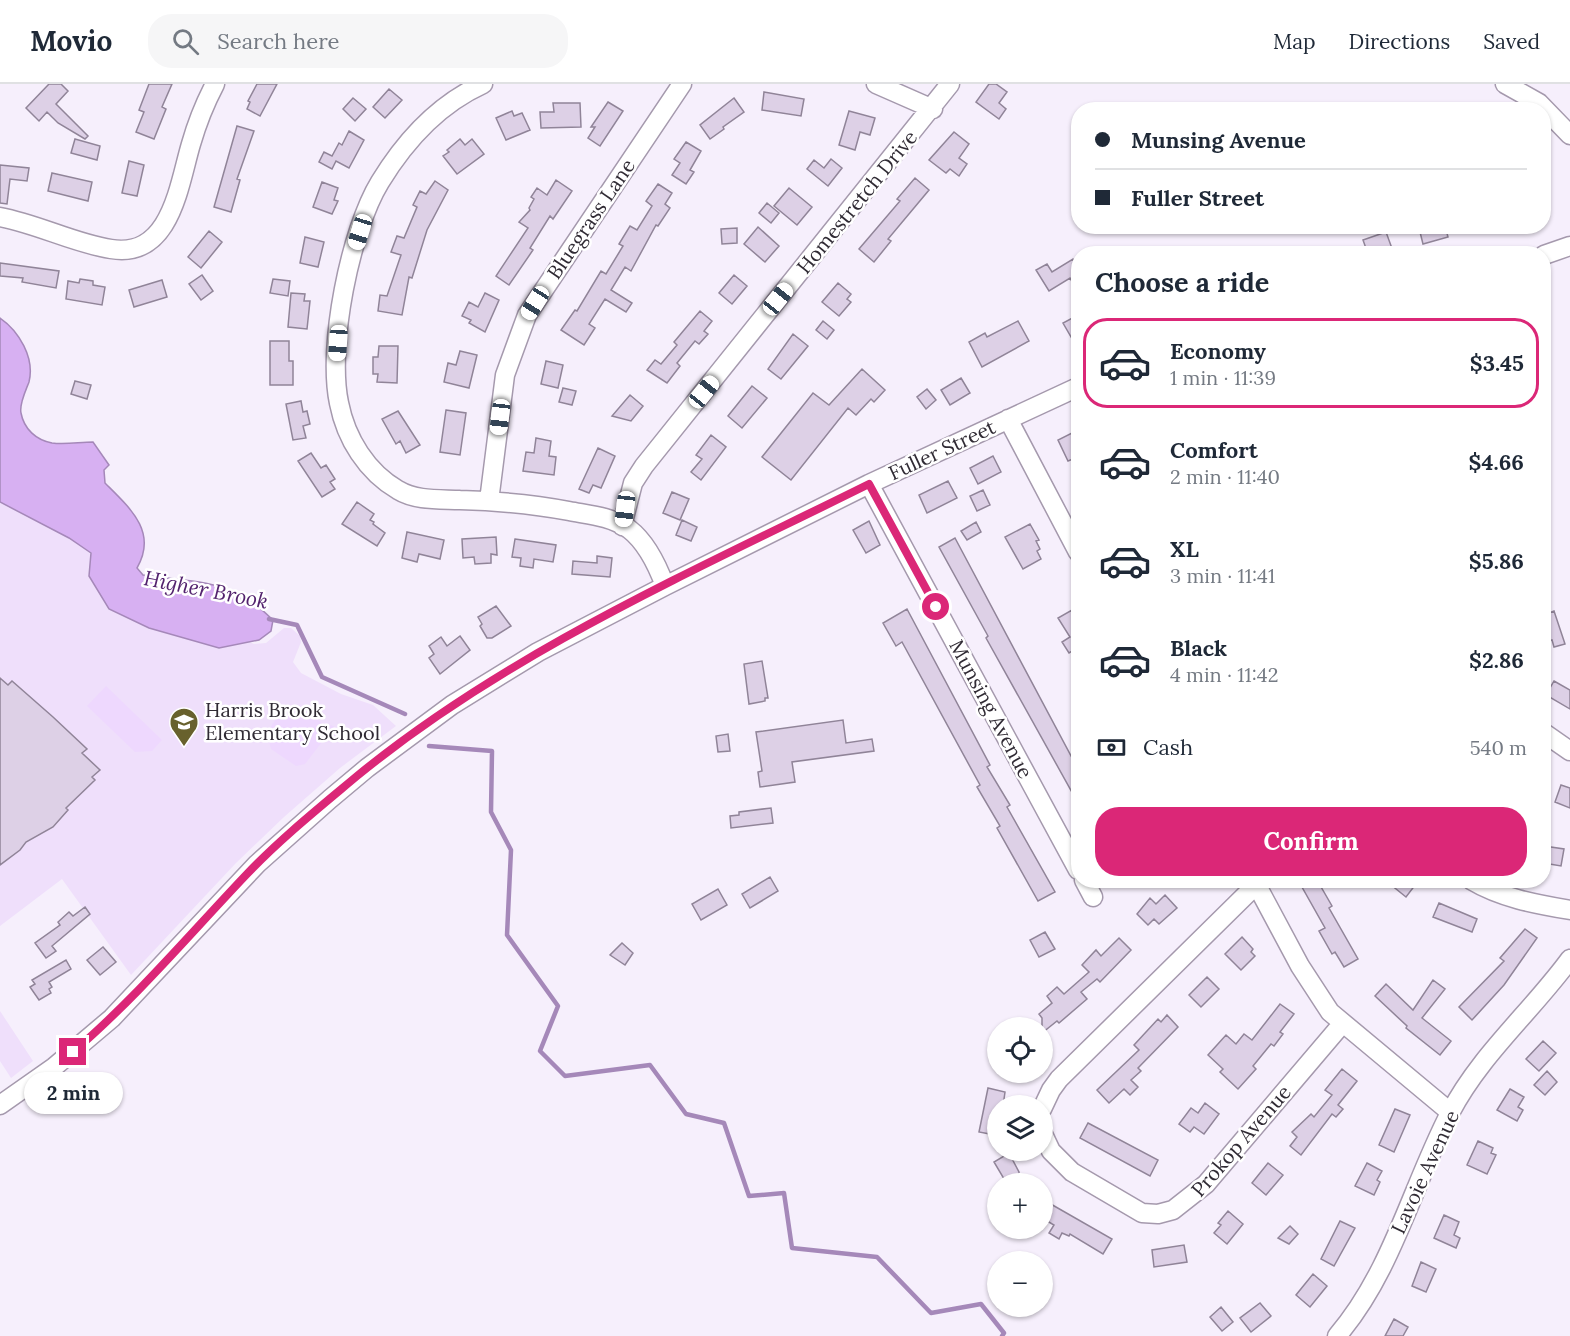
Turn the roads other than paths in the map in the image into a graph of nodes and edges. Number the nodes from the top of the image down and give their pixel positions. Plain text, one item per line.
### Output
1 (215, 84) edge
2 (483, 84) edge
3 (682, 84) edge
4 (876, 84) edge
5 (950, 84) edge
6 (1505, 84) edge
7 (1536, 102) edge
8 (933, 109) junction
9 (1551, 116) edge
10 (1570, 135) edge
11 (0, 218) edge
12 (1570, 246) edge
13 (1551, 253) edge
14 (1071, 390) edge
15 (1008, 419) junction
16 (869, 484) junction
17 (489, 501) junction
18 (622, 526) junction
19 (1071, 539) edge
20 (665, 586) junction
21 (1551, 738) edge
22 (1570, 751) edge
23 (1071, 857) edge
24 (1251, 888) edge
25 (1260, 888) edge
26 (1486, 888) edge
27 (1570, 910) edge
28 (1570, 959) edge
29 (1342, 1024) junction
30 (1049, 1095) edge
31 (0, 1105) edge
32 (1450, 1112) junction
33 (1053, 1152) edge
34 (1337, 1336) edge

1 - 11 street
2 - 17 street
3 - 17 street, Bluegrass Lane
4 - 8 street
5 - 8 street, Homestretch Drive
6 - 7 street
8 - 18 street, Homestretch Drive
9 - 10 street
12 - 13 street
14 - 15 street, Fuller Street
15 - 16 street, Fuller Street
15 - 19 street
16 - 20 street, Fuller Street
16 - 23 street, Munsing Avenue
17 - 18 street
18 - 20 street
20 - 31 street, Fuller Street
21 - 22 street
24 - 30 street
25 - 29 street
26 - 27 street
28 - 32 street, Lavoie Avenue
29 - 32 street
29 - 33 street, Prokop Avenue
32 - 34 street, Lavoie Avenue

